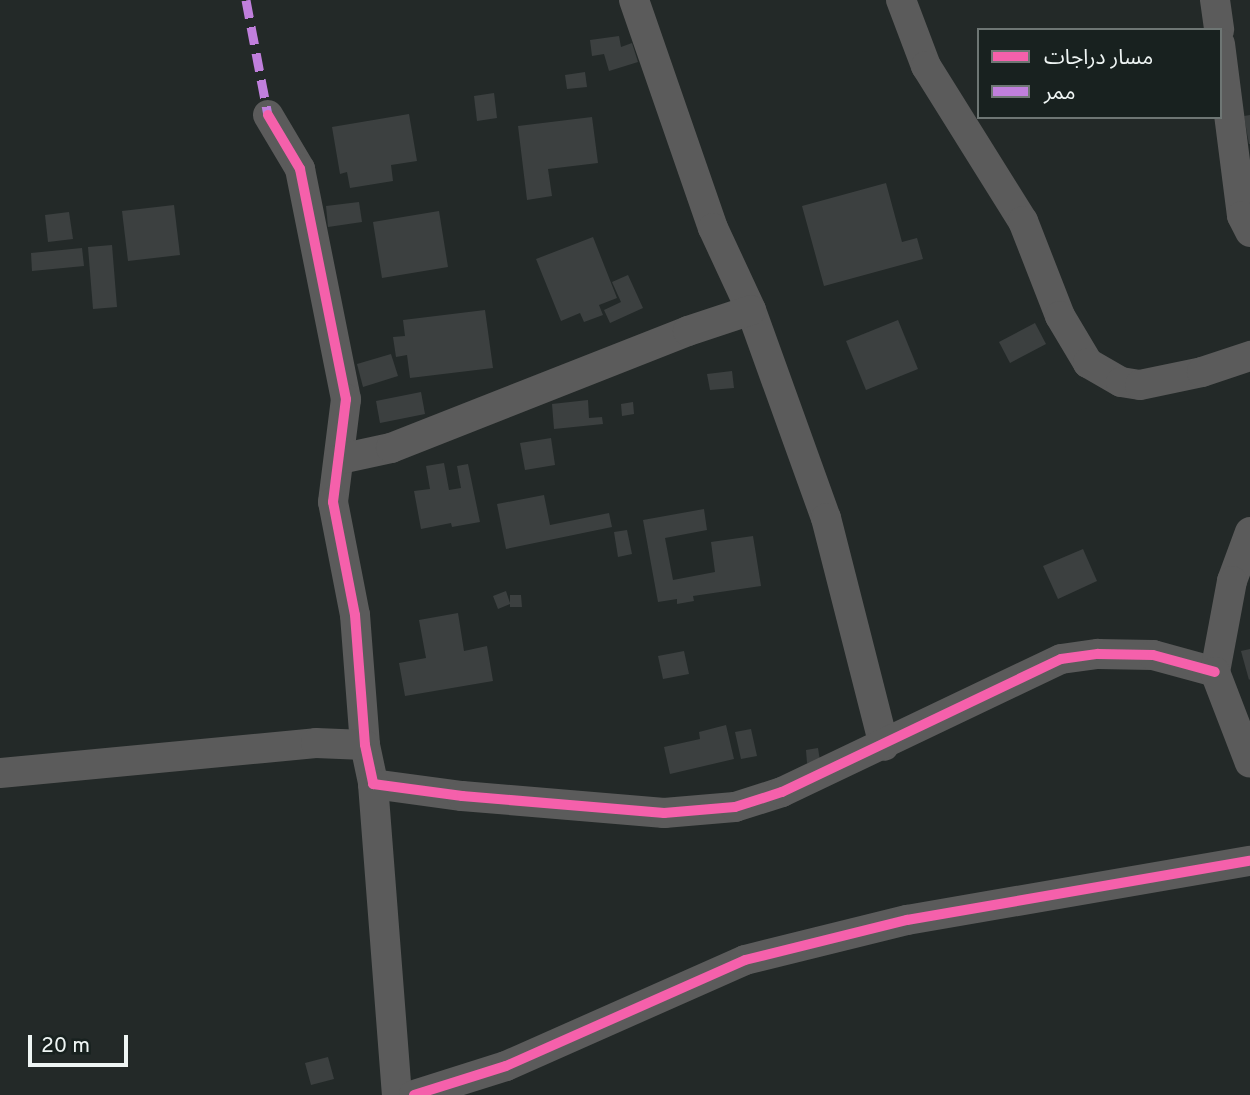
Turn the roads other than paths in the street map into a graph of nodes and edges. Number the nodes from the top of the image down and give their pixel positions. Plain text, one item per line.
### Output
1 (634, 0) edge
2 (901, 0) edge
3 (1215, 0) edge
4 (1219, 28) edge
5 (1222, 60) edge
6 (268, 115) dead end
7 (1250, 232) edge
8 (751, 310) junction
9 (1250, 356) edge
10 (340, 459) junction
11 (1250, 532) edge
12 (1215, 672) junction
13 (365, 746) junction
14 (884, 746) junction
15 (1250, 763) edge
16 (0, 772) edge
17 (373, 783) junction
18 (1250, 860) edge
19 (397, 1095) edge
20 (414, 1095) edge

1 - 8 street
2 - 9 street
3 - 4 street
5 - 7 street
6 - 10 street
8 - 10 street
8 - 14 street
10 - 13 street
11 - 12 street
12 - 14 street
12 - 15 street
13 - 16 street
13 - 17 street
14 - 17 street
17 - 19 street
18 - 20 street

